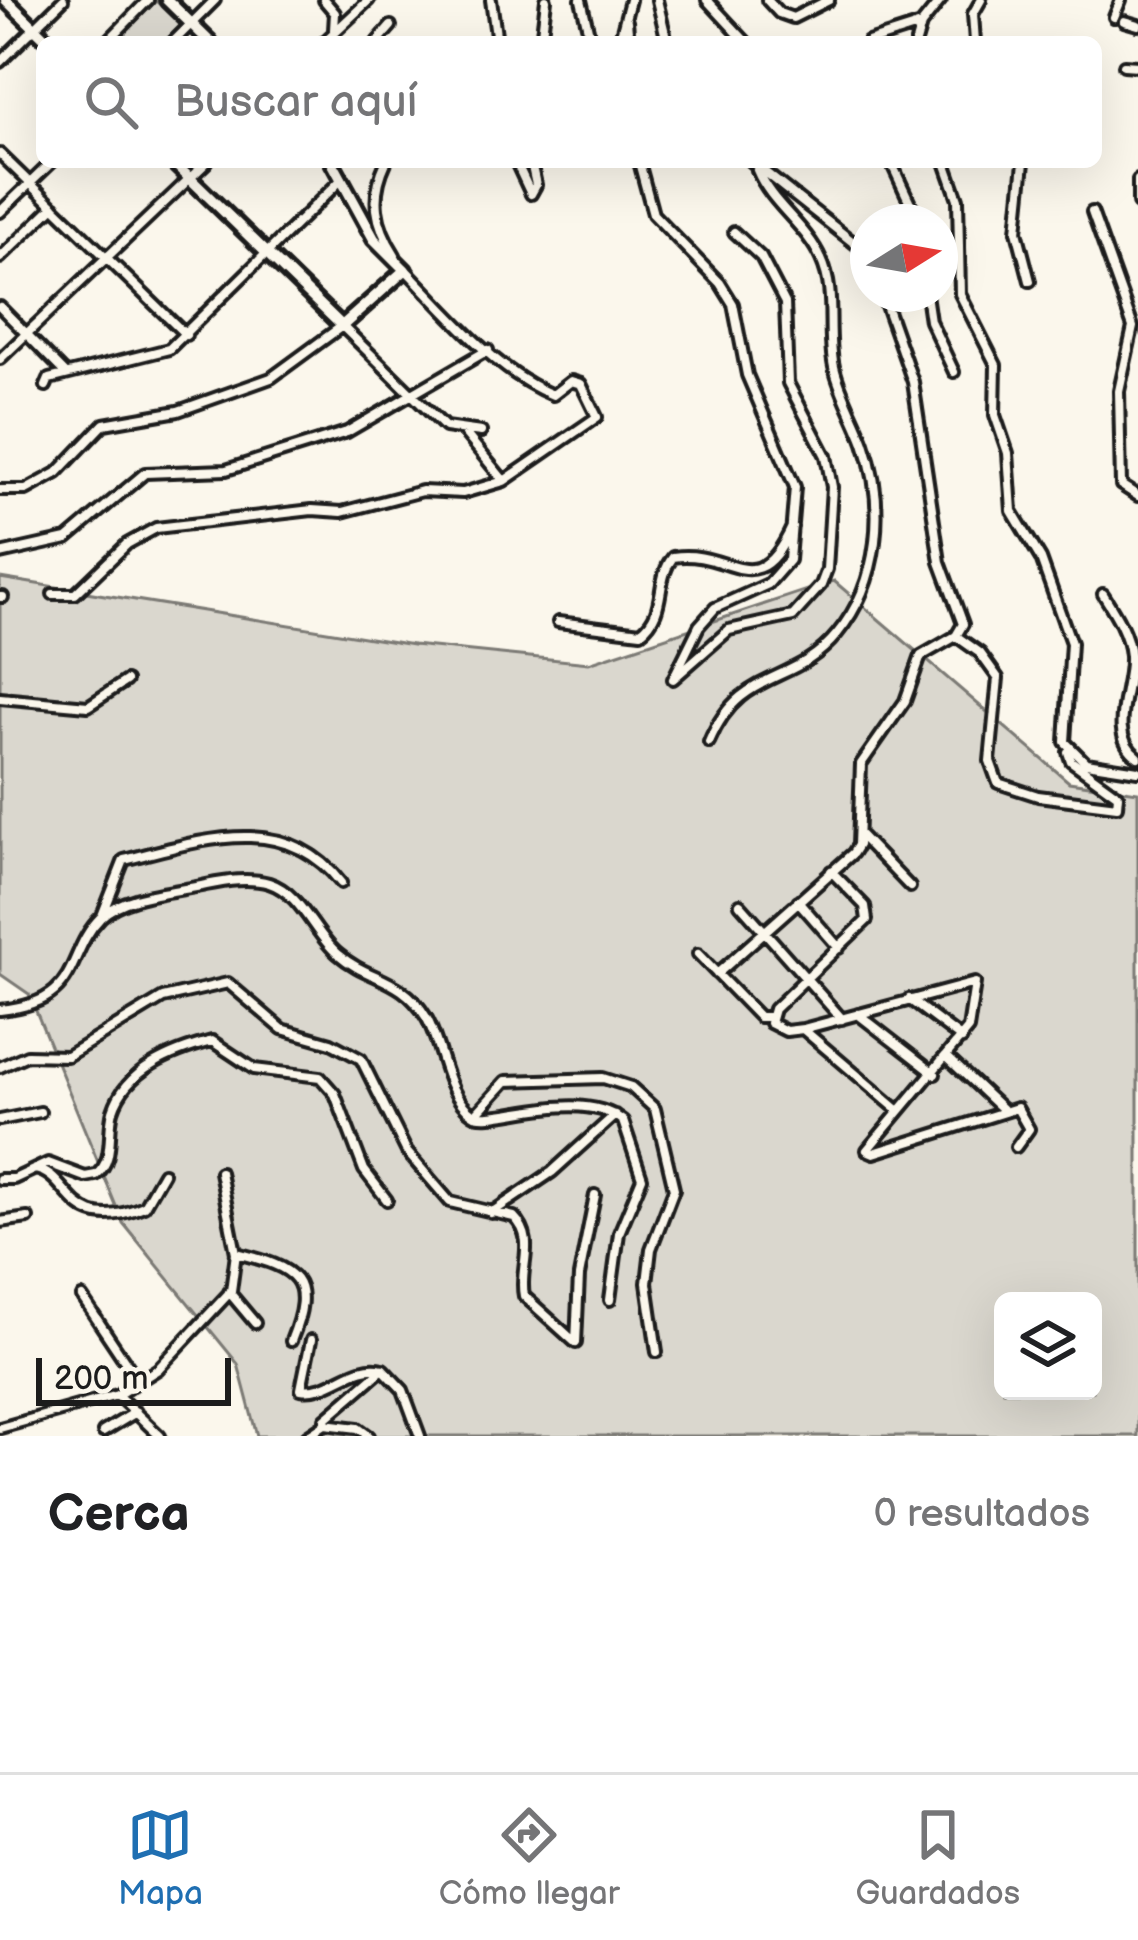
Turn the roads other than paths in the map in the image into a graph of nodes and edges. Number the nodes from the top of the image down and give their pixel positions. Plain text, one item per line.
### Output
1 (6, 0) edge
2 (63, 0) edge
3 (148, 0) edge
4 (167, 0) edge
5 (214, 0) edge
6 (324, 0) edge
7 (369, 0) edge
8 (491, 0) edge
9 (546, 0) edge
10 (581, 0) edge
11 (630, 0) edge
12 (657, 0) edge
13 (707, 0) edge
14 (767, 0) edge
15 (829, 0) edge
16 (941, 0) edge
17 (981, 0) edge
18 (1121, 0) edge
19 (627, 14) junction
20 (191, 23) junction
21 (1138, 25) edge
22 (391, 26) dead end
23 (921, 26) junction
24 (35, 28) junction
25 (334, 32) junction
26 (43, 36) edge
27 (113, 36) edge
28 (179, 36) edge
29 (204, 36) edge
30 (330, 36) edge
31 (382, 36) edge
32 (495, 36) edge
33 (542, 36) edge
34 (590, 36) edge
35 (621, 36) edge
36 (629, 36) edge
37 (666, 36) edge
38 (740, 36) edge
39 (888, 36) edge
40 (918, 36) edge
41 (975, 36) edge
42 (0, 62) edge
43 (1124, 64) dead end
44 (1138, 67) edge
45 (0, 154) edge
46 (46, 168) edge
47 (179, 168) edge
48 (201, 168) edge
49 (336, 168) edge
50 (383, 168) edge
51 (519, 168) edge
52 (532, 168) edge
53 (640, 168) edge
54 (756, 168) edge
55 (758, 168) edge
56 (894, 168) edge
57 (947, 168) edge
58 (1023, 168) edge
59 (344, 178) junction
60 (190, 179) junction
61 (1138, 182) edge
62 (31, 183) junction
63 (1138, 203) edge
64 (911, 204) edge
65 (54, 206) junction
66 (0, 212) edge
67 (1092, 212) dead end
68 (734, 232) dead end
69 (850, 236) edge
70 (267, 254) junction
71 (0, 258) edge
72 (108, 259) junction
73 (405, 269) junction
74 (1030, 281) dead end
75 (0, 307) edge
76 (888, 312) edge
77 (928, 312) edge
78 (342, 326) junction
79 (28, 335) junction
80 (186, 335) junction
81 (488, 350) junction
82 (0, 359) edge
83 (954, 372) dead end
84 (68, 376) junction
85 (46, 386) dead end
86 (411, 395) junction
87 (464, 431) junction
88 (481, 432) dead end
89 (504, 481) junction
90 (0, 490) edge
91 (1138, 496) edge
92 (795, 520) junction
93 (0, 554) edge
94 (53, 594) dead end
95 (1103, 594) dead end
96 (558, 622) dead end
97 (956, 636) junction
98 (126, 681) dead end
99 (0, 698) edge
100 (709, 742) dead end
101 (1065, 742) junction
102 (1138, 757) edge
103 (1138, 771) edge
104 (859, 834) junction
105 (831, 871) junction
106 (341, 883) dead end
107 (910, 887) dead end
108 (798, 901) junction
109 (740, 904) dead end
110 (101, 917) junction
111 (767, 932) junction
112 (839, 949) junction
113 (698, 955) dead end
114 (716, 974) junction
115 (808, 976) junction
116 (908, 998) junction
117 (0, 1010) edge
118 (856, 1013) junction
119 (768, 1017) junction
120 (842, 1019) junction
121 (803, 1029) junction
122 (962, 1039) junction
123 (948, 1058) junction
124 (0, 1067) edge
125 (934, 1074) junction
126 (1003, 1110) junction
127 (899, 1111) junction
128 (40, 1112) dead end
129 (475, 1115) junction
130 (616, 1115) junction
131 (0, 1120) edge
132 (1016, 1147) dead end
133 (33, 1168) junction
134 (220, 1172) dead end
135 (163, 1173) dead end
136 (0, 1179) edge
137 (595, 1195) dead end
138 (387, 1200) dead end
139 (489, 1214) junction
140 (28, 1218) dead end
141 (0, 1222) edge
142 (236, 1253) junction
143 (229, 1292) junction
144 (82, 1297) dead end
145 (610, 1300) dead end
146 (256, 1323) dead end
147 (310, 1340) dead end
148 (291, 1341) dead end
149 (657, 1352) dead end
150 (383, 1370) junction
151 (138, 1381) junction
152 (117, 1395) junction
153 (136, 1412) junction
154 (326, 1424) junction
155 (0, 1428) edge
156 (103, 1432) dead end
157 (160, 1436) edge
158 (307, 1436) edge
159 (370, 1436) edge
160 (420, 1436) edge

1 - 24 street
2 - 24 street
3 - 27 street
4 - 20 street
5 - 20 street
6 - 25 street
7 - 25 street
8 - 32 street
9 - 33 street
10 - 34 street
11 - 19 street
12 - 37 street
13 - 38 street
14 - 15 street
16 - 23 street
17 - 41 street
18 - 21 street
19 - 35 street
19 - 36 street
20 - 28 street
20 - 29 street
22 - 31 street
23 - 39 street
23 - 40 street
24 - 26 street
24 - 42 street
25 - 30 street
43 - 44 street
45 - 62 street
46 - 62 street
47 - 60 street
48 - 60 street
49 - 59 street
50 - 73 street
51 - 52 street
53 - 92 street
54 - 100 street
55 - 69 street
56 - 64 street
57 - 101 street
58 - 74 street
59 - 70 street
59 - 73 street
60 - 70 street
60 - 72 street
61 - 63 street
62 - 65 street
62 - 66 street
65 - 71 street
65 - 72 street
67 - 91 street
68 - 92 street
70 - 78 street
70 - 80 street
72 - 79 street
72 - 80 street
73 - 78 street
73 - 81 street
75 - 79 street
76 - 97 street
77 - 83 street
78 - 86 street
78 - 90 street
79 - 82 street
79 - 84 street
80 - 84 street
81 - 86 street
81 - 89 street
84 - 85 street
86 - 87 street
86 - 93 street
87 - 88 street
87 - 89 street
89 - 94 street
92 - 96 street
95 - 102 street
97 - 101 street
97 - 104 street
98 - 99 street
101 - 103 street
104 - 105 street
104 - 107 street
105 - 108 street
105 - 112 street
106 - 110 street
108 - 111 street
108 - 112 street
109 - 111 street
110 - 117 street
110 - 129 street
111 - 114 street
111 - 115 street
112 - 115 street
113 - 114 street
114 - 119 street
115 - 119 street
115 - 120 street
116 - 118 street
116 - 122 street
116 - 122 street
118 - 120 street
118 - 125 street
119 - 121 street
120 - 121 street
121 - 127 street
122 - 123 street
123 - 125 street
123 - 126 street
124 - 139 street
125 - 127 street
126 - 127 street
126 - 132 street
128 - 131 street
129 - 130 street
129 - 149 street
130 - 139 street
130 - 145 street
133 - 135 street
133 - 136 street
133 - 138 street
134 - 142 street
137 - 139 street
140 - 141 street
142 - 143 street
142 - 148 street
143 - 146 street
143 - 151 street
144 - 151 street
147 - 150 street
150 - 154 street
150 - 160 street
151 - 152 street
152 - 153 street
152 - 155 street
153 - 156 street
153 - 157 street
154 - 158 street
154 - 159 street

